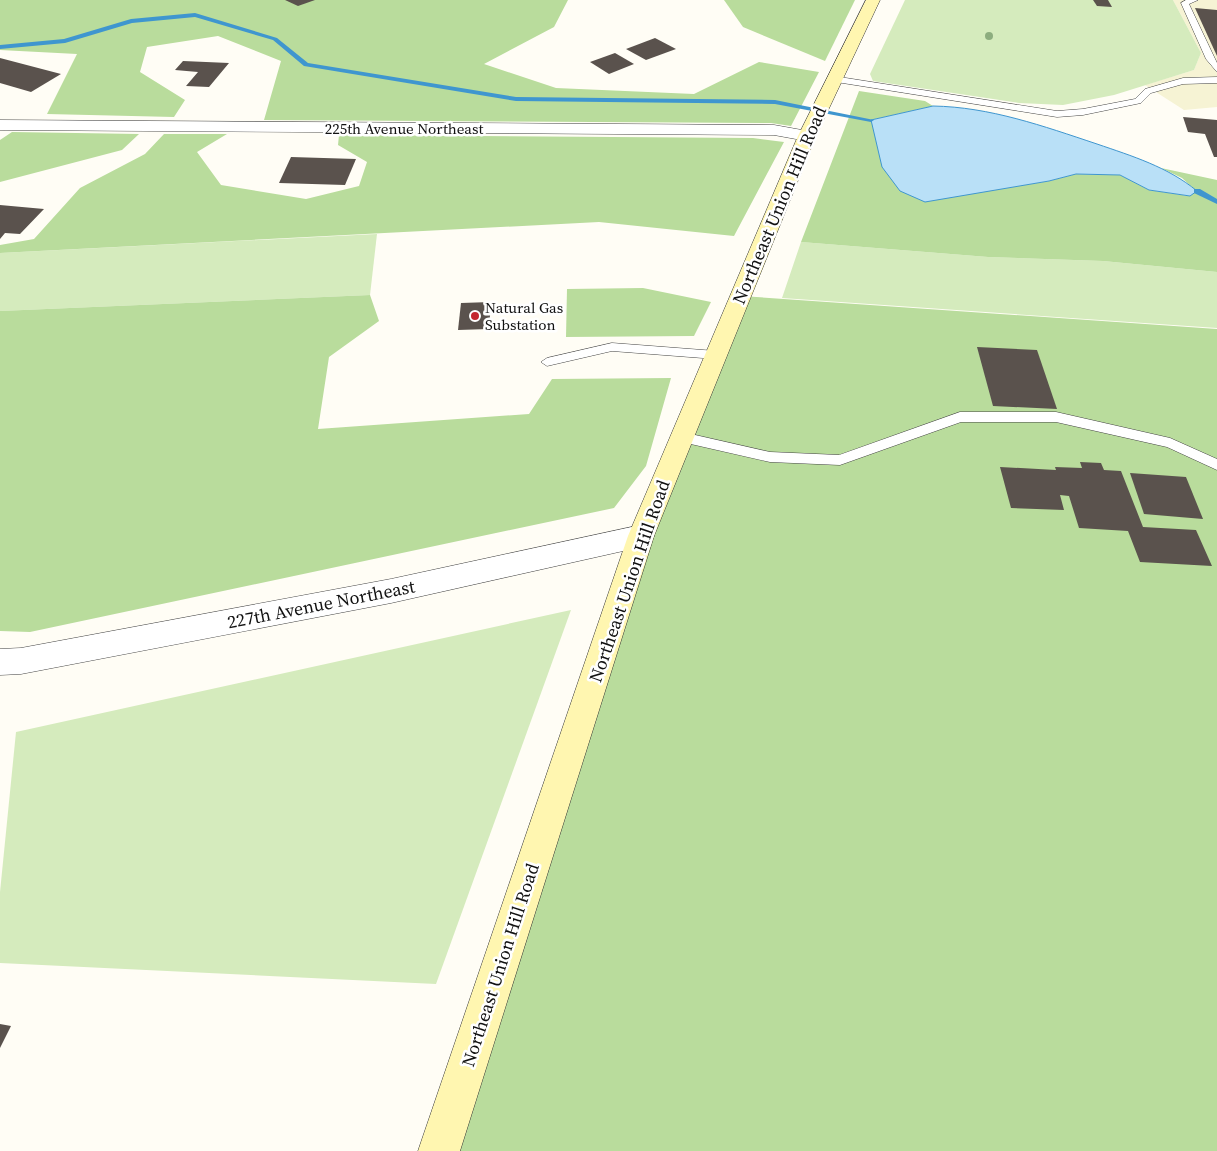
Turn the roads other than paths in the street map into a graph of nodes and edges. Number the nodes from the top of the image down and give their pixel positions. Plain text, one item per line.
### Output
1 (873, 0) edge
2 (1194, 0) edge
3 (1217, 69) edge
4 (833, 79) junction
5 (1217, 80) edge
6 (0, 125) edge
7 (807, 136) junction
8 (716, 355) junction
9 (547, 362) dead end
10 (682, 437) junction
11 (1217, 465) edge
12 (641, 536) junction
13 (0, 662) edge
14 (439, 1151) edge

1 - 4 street, Northeast Union Hill Road
2 - 3 lane
4 - 5 lane
4 - 7 street, Northeast Union Hill Road
6 - 7 street, 225th Avenue Northeast
7 - 8 street, Northeast Union Hill Road
8 - 9 lane
8 - 10 street, Northeast Union Hill Road
10 - 11 lane
10 - 12 street, Northeast Union Hill Road
12 - 13 street, 227th Avenue Northeast
12 - 14 street, Northeast Union Hill Road

